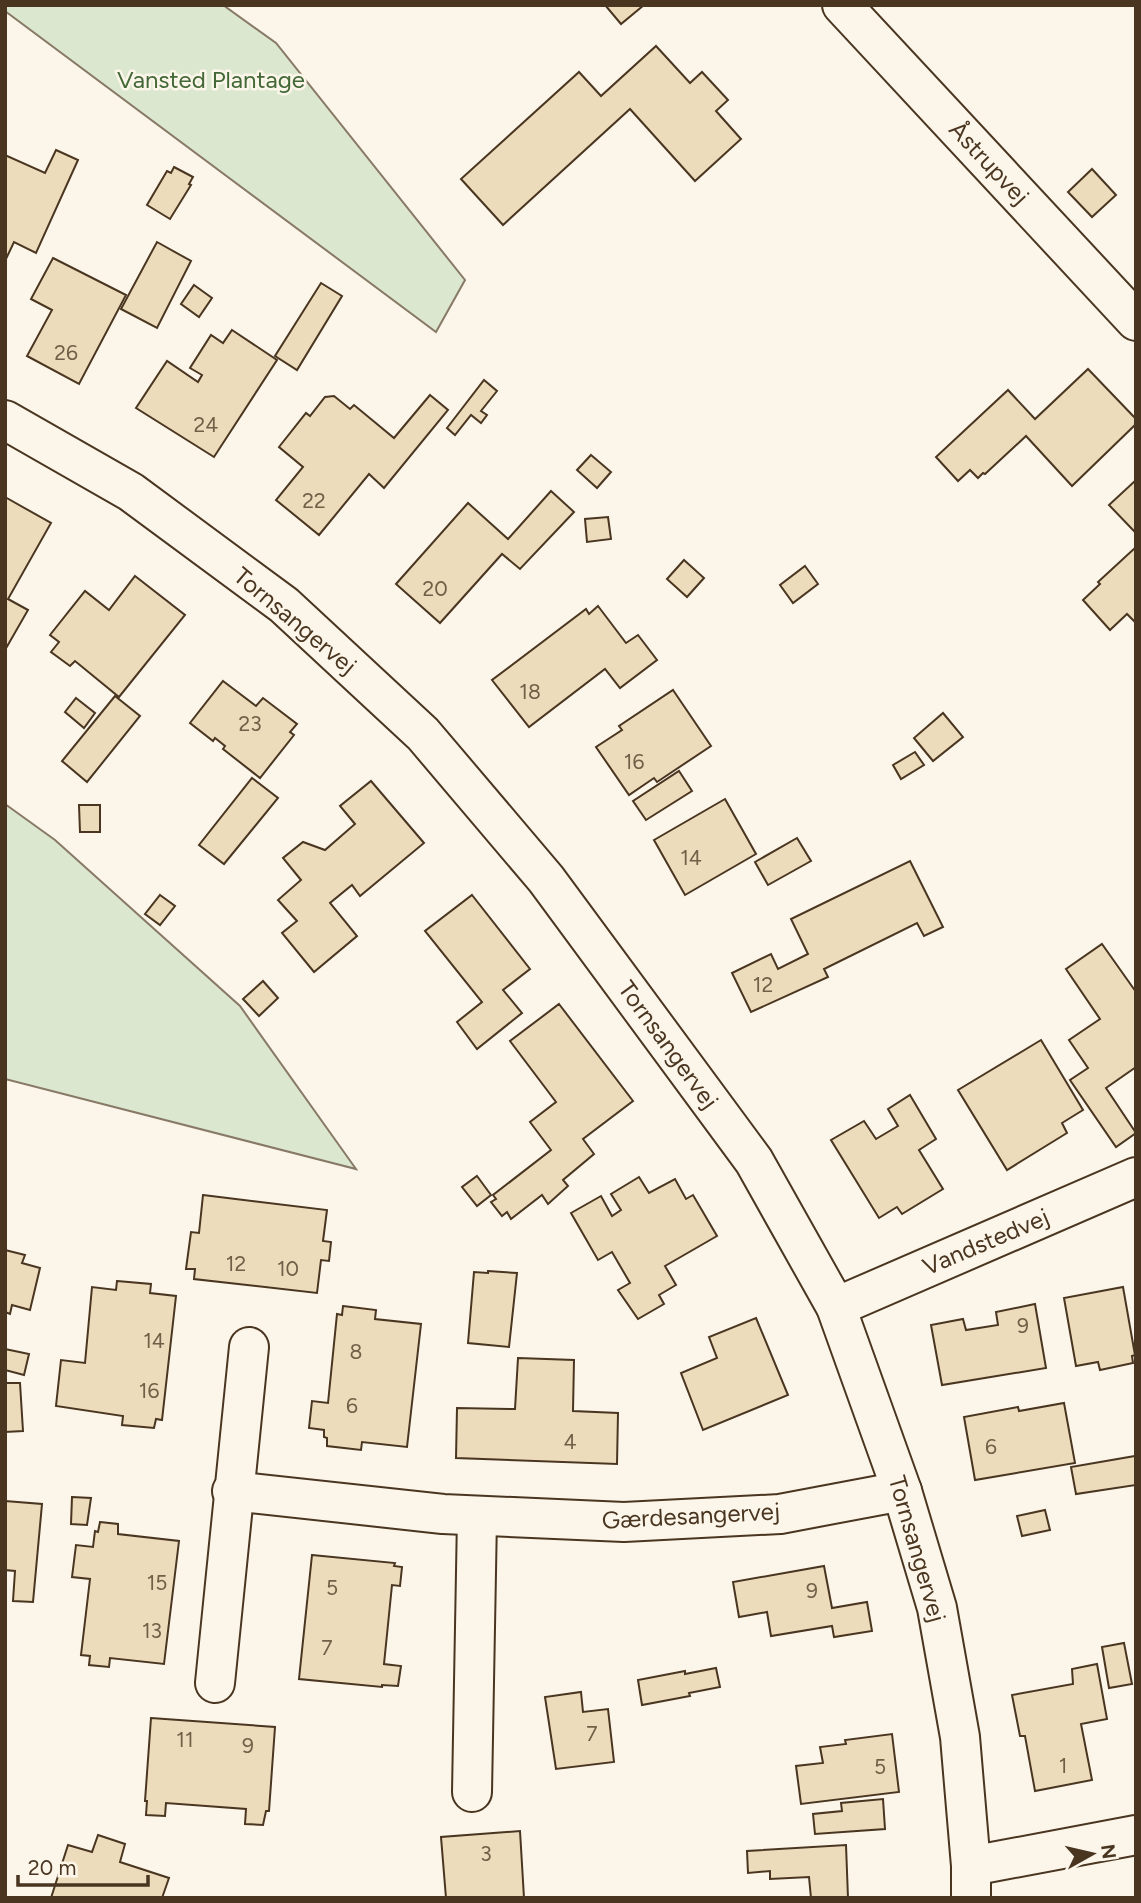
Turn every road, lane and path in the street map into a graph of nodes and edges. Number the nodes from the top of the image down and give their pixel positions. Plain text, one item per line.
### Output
1 (842, 5) edge
2 (1136, 321) edge
3 (5, 420) edge
4 (1136, 1177) edge
5 (836, 1307) junction
6 (249, 1348) dead end
7 (902, 1491) junction
8 (232, 1492) junction
9 (477, 1517) junction
10 (215, 1683) dead end
11 (472, 1792) dead end
12 (1136, 1835) edge
13 (971, 1882) edge

1 - 2 street, Åstrupvej
3 - 5 street, Tornsangervej
4 - 5 street, Vandstedvej
5 - 7 street, Tornsangervej
6 - 8 street
7 - 9 street, Gærdesangervej
7 - 13 street, Tornsangervej
8 - 9 street, Gærdesangervej
8 - 10 street
9 - 11 street
12 - 13 street

